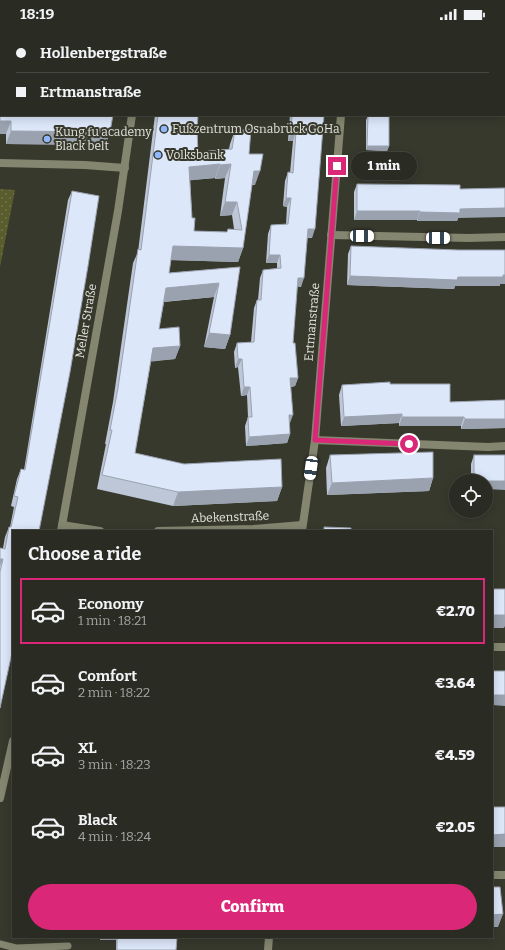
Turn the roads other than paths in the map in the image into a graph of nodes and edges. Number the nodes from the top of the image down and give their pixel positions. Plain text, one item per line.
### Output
1 (132, 116) edge
2 (341, 116) edge
3 (0, 163) edge
4 (125, 168) junction
5 (331, 235) junction
6 (505, 237) edge
7 (315, 440) junction
8 (505, 446) edge
9 (61, 528) edge
10 (302, 528) edge
11 (87, 530) edge
12 (206, 530) edge
13 (493, 647) edge
14 (505, 647) edge
15 (12, 745) edge
16 (0, 798) edge
17 (493, 875) edge
18 (505, 875) edge
19 (269, 938) edge
20 (0, 944) edge
21 (68, 946) dead end
22 (268, 950) edge

1 - 4 street, Meller Straße
2 - 5 street, Ertmanstraße
3 - 4 street
4 - 9 street, Meller Straße
5 - 6 street
5 - 7 street, Ertmanstraße
7 - 8 street
7 - 10 street, Ertmanstraße
9 - 11 street
10 - 12 street, Abekenstraße
13 - 14 street
15 - 16 street
17 - 18 street
19 - 22 street
20 - 21 lane

